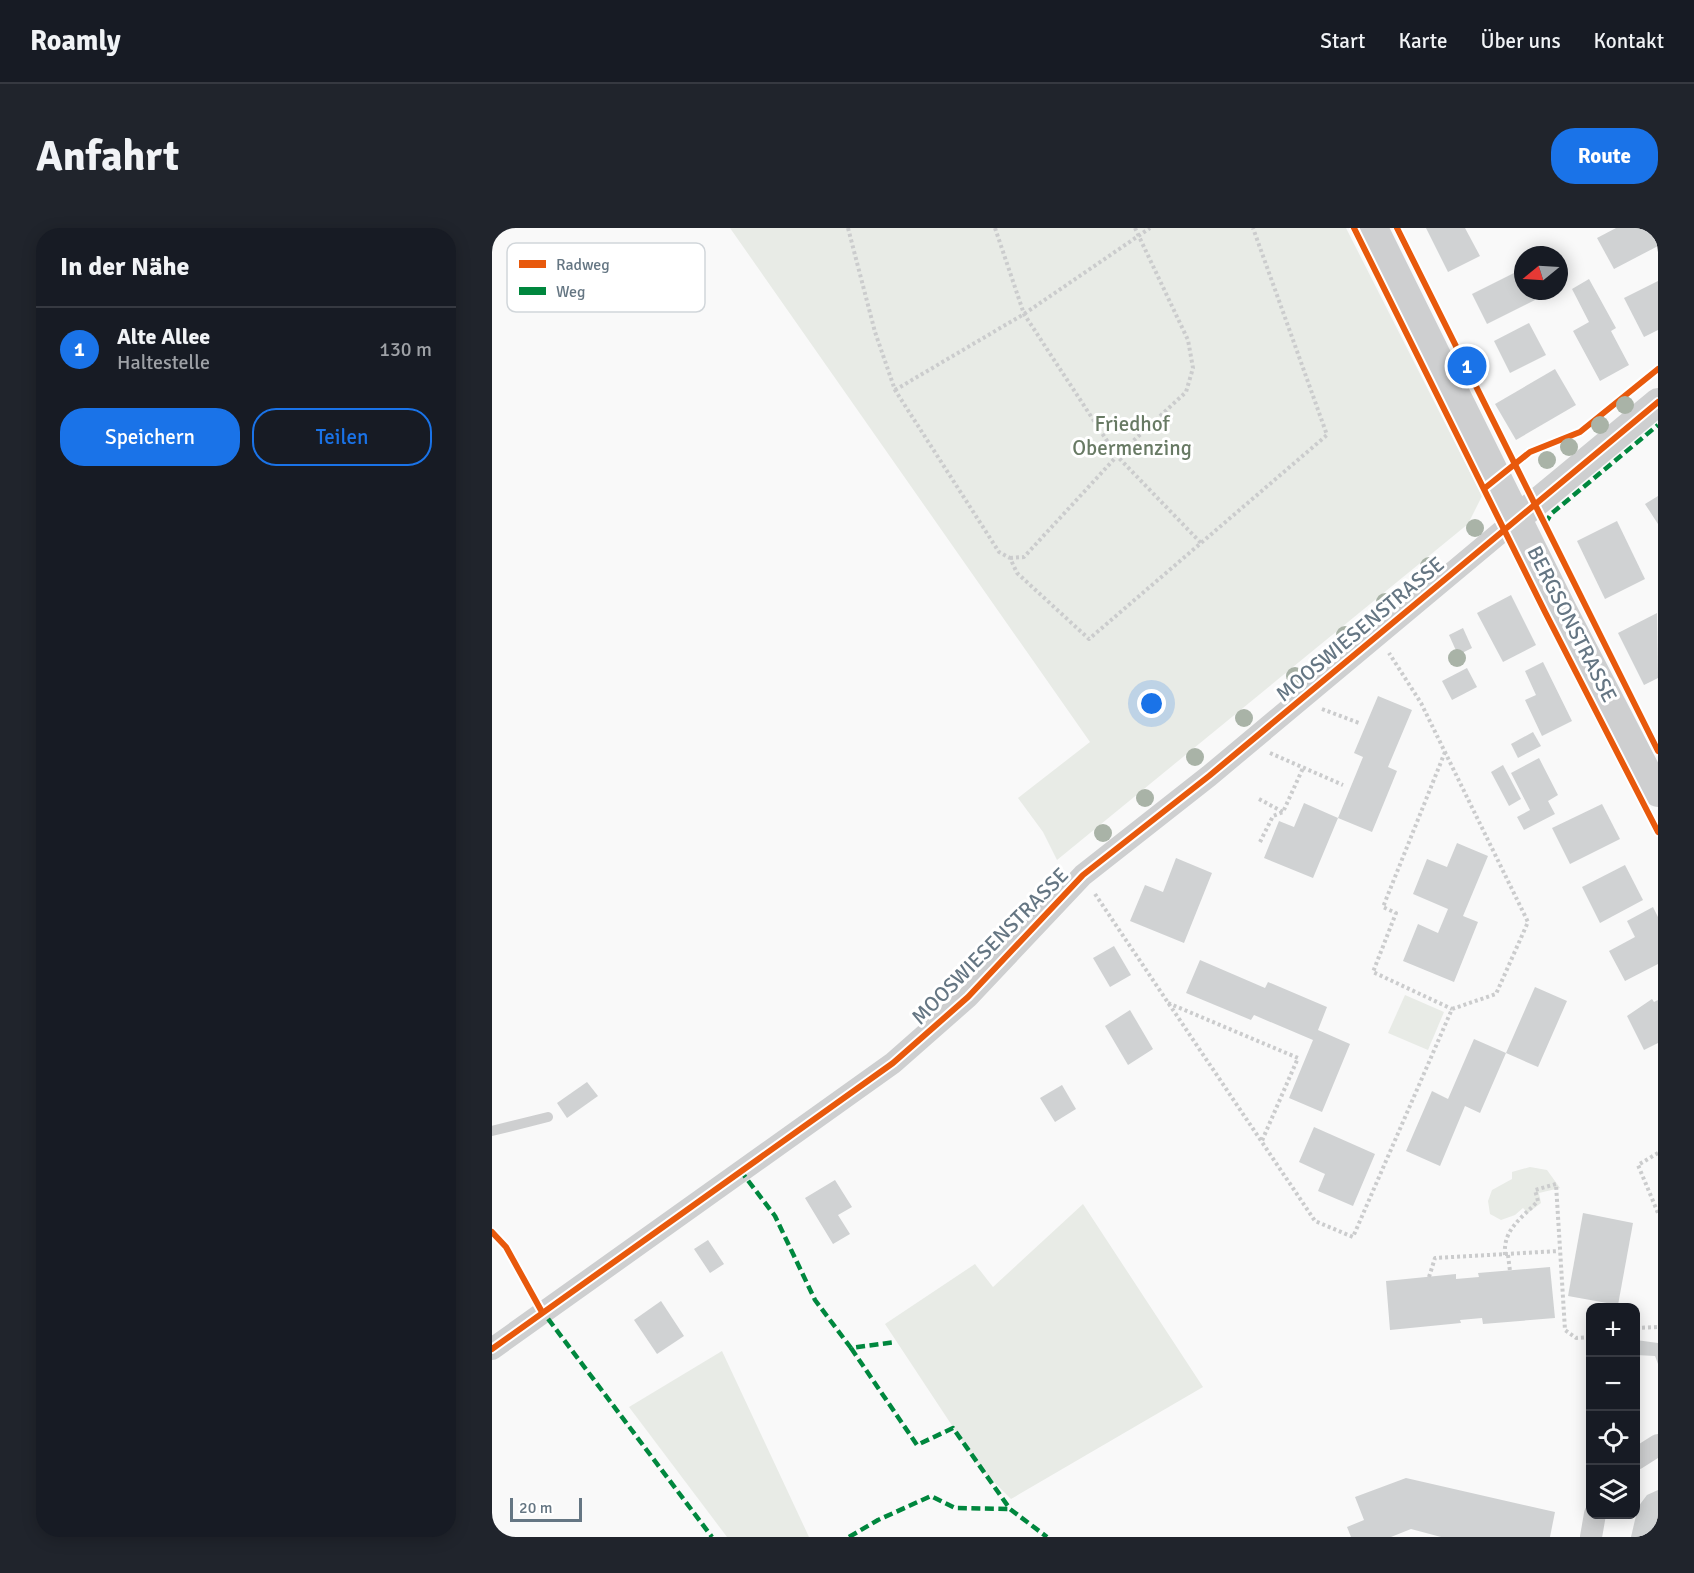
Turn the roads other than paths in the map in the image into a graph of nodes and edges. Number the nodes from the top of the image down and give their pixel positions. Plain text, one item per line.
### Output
1 (1374, 228) edge
2 (1658, 402) edge
3 (1519, 517) junction
4 (1658, 793) edge
5 (548, 1118) dead end
6 (492, 1131) edge
7 (492, 1349) edge
8 (1658, 1445) edge
9 (1640, 1456) edge
10 (1594, 1519) edge
11 (1591, 1537) edge

1 - 3 street, BERGSONSTRASSE
2 - 3 street
3 - 4 street, BERGSONSTRASSE
3 - 7 street, MOOSWIESENSTRASSE
5 - 6 lane
8 - 9 street
10 - 11 street

